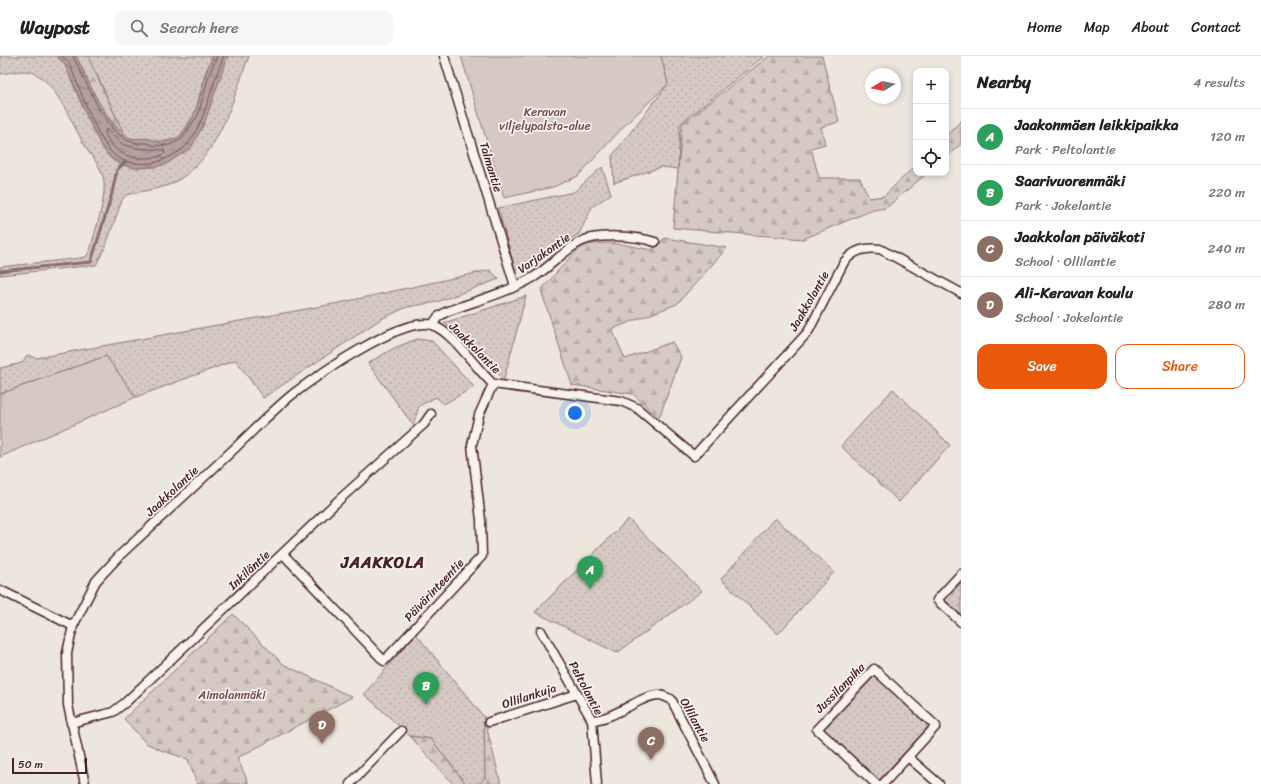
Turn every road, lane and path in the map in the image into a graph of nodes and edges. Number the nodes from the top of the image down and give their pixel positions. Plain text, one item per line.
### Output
1 (444, 56) edge
2 (655, 242) dead end
3 (515, 286) junction
4 (961, 293) edge
5 (432, 326) junction
6 (493, 384) junction
7 (431, 414) dead end
8 (282, 554) junction
9 (961, 574) edge
10 (0, 590) edge
11 (961, 622) edge
12 (73, 626) junction
13 (541, 631) dead end
14 (577, 694) junction
15 (592, 720) junction
16 (489, 722) dead end
17 (71, 723) junction
18 (401, 731) dead end
19 (908, 757) junction
20 (85, 784) edge
21 (350, 784) edge
22 (597, 784) edge
23 (715, 784) edge
24 (876, 784) edge
25 (883, 784) edge
26 (939, 784) edge

1 - 3 street, Talmantie
2 - 3 street, Varjakontie
3 - 5 street, Varjakontie
4 - 6 street, Jaakkolantie
5 - 6 street, Jaakkolantie
5 - 12 street, Jaakkolantie
6 - 8 street, Päivärinteentie
7 - 8 street, Inkiläntie
8 - 17 street, Inkiläntie
9 - 11 street
10 - 12 street
12 - 17 street, Jaakkolantie
13 - 14 street, Peltolantie
14 - 15 street, Peltolantie
14 - 16 street, Ollilankuja
15 - 22 street, Peltolantie
15 - 23 street, Ollilantie
17 - 20 street, Jaakkolantie
18 - 21 street
19 - 24 street, Jussilanpiha
19 - 25 street, Jussilanpiha
19 - 26 street

